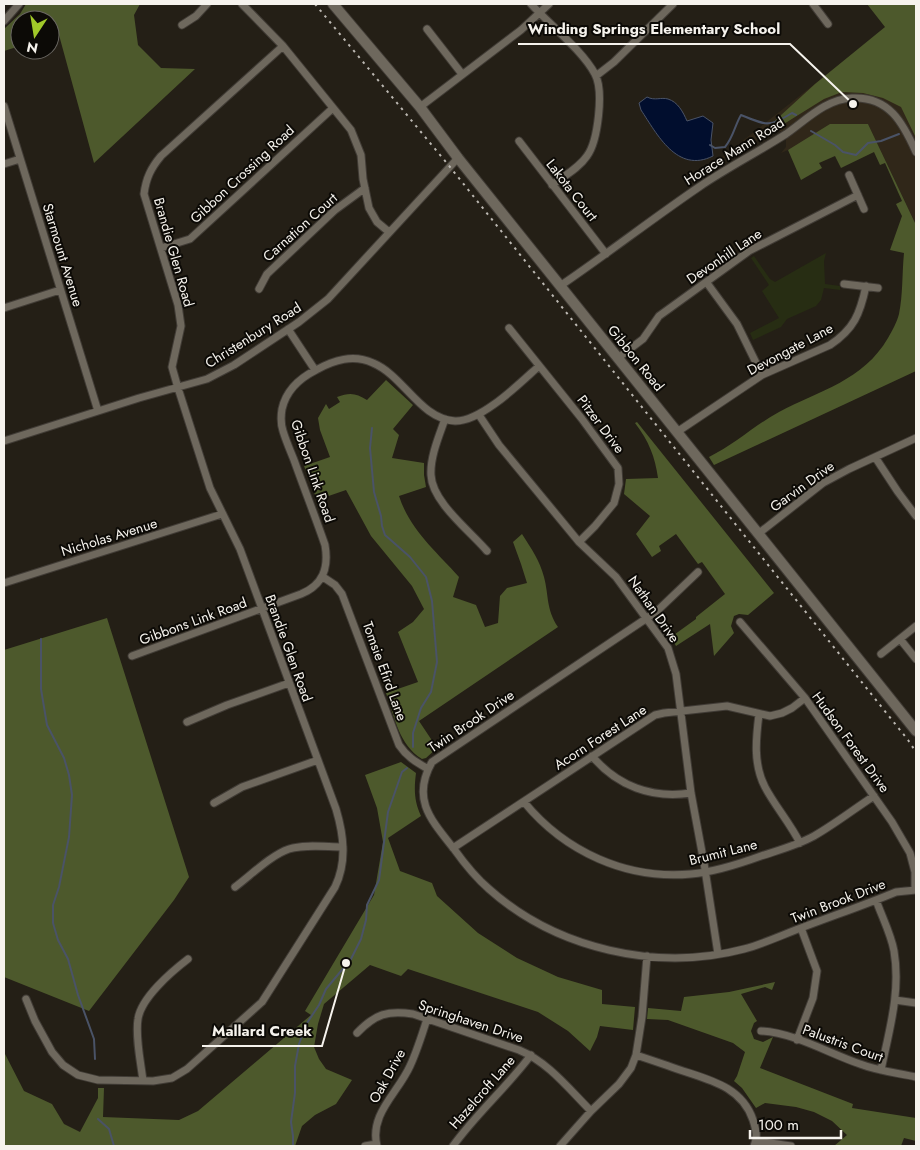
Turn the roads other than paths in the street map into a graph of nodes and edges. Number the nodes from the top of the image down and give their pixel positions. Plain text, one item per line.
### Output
1 (19, 4) edge
2 (207, 4) edge
3 (242, 4) edge
4 (333, 4) edge
5 (531, 4) edge
6 (548, 4) edge
7 (674, 4) edge
8 (813, 4) edge
9 (540, 13) junction
10 (4, 21) edge
11 (828, 24) dead end
12 (182, 25) dead end
13 (426, 29) dead end
14 (283, 46) junction
15 (462, 74) junction
16 (596, 76) junction
17 (4, 106) edge
18 (420, 107) junction
19 (333, 108) junction
20 (519, 141) dead end
21 (916, 152) edge
22 (458, 158) junction
23 (20, 159) junction
24 (4, 164) edge
25 (849, 175) dead end
26 (552, 186) junction
27 (365, 188) junction
28 (858, 195) junction
29 (864, 209) dead end
30 (389, 232) junction
31 (161, 248) junction
32 (606, 254) junction
33 (707, 283) junction
34 (844, 284) dead end
35 (560, 286) junction
36 (866, 286) junction
37 (259, 288) dead end
38 (878, 288) dead end
39 (60, 290) junction
40 (4, 308) edge
41 (509, 328) dead end
42 (288, 329) junction
43 (618, 358) junction
44 (540, 366) junction
45 (315, 370) junction
46 (762, 376) junction
47 (178, 388) junction
48 (98, 411) junction
49 (479, 415) junction
50 (445, 419) junction
51 (677, 432) junction
52 (916, 438) edge
53 (4, 441) edge
54 (875, 457) junction
55 (222, 514) junction
56 (916, 516) edge
57 (758, 534) junction
58 (579, 542) junction
59 (487, 551) dead end
60 (698, 572) dead end
61 (323, 577) junction
62 (4, 583) edge
63 (261, 609) junction
64 (647, 618) junction
65 (740, 622) dead end
66 (916, 626) edge
67 (900, 639) junction
68 (881, 654) dead end
69 (132, 656) dead end
70 (916, 659) edge
71 (289, 683) junction
72 (805, 698) junction
73 (681, 711) junction
74 (760, 714) junction
75 (187, 722) dead end
76 (916, 731) edge
77 (592, 756) junction
78 (318, 760) junction
79 (428, 769) junction
80 (691, 792) junction
81 (874, 796) junction
82 (524, 802) junction
83 (214, 803) dead end
84 (800, 843) junction
85 (343, 847) junction
86 (453, 848) junction
87 (706, 872) junction
88 (235, 887) dead end
89 (916, 890) edge
90 (876, 900) junction
91 (801, 928) junction
92 (718, 954) junction
93 (647, 956) junction
94 (188, 959) dead end
95 (26, 999) dead end
96 (895, 1000) junction
97 (916, 1003) edge
98 (427, 1019) junction
99 (761, 1031) dead end
100 (357, 1032) dead end
101 (797, 1040) junction
102 (531, 1055) junction
103 (636, 1056) junction
104 (882, 1070) junction
105 (916, 1078) edge
106 (143, 1082) junction
107 (591, 1111) junction
108 (755, 1144) edge
109 (376, 1145) edge
110 (366, 1146) edge
111 (453, 1146) edge
112 (560, 1146) edge
113 (791, 1146) edge

1 - 10 street
2 - 12 street
3 - 14 street
4 - 18 main road, Gibbon Road
5 - 9 street
6 - 9 street
7 - 16 street
8 - 11 street
9 - 15 street
9 - 16 street
13 - 15 street
14 - 19 street
14 - 31 street, Brandie Glen Road
15 - 18 street
16 - 26 street
17 - 23 street, Starmount Avenue
18 - 22 main road, Gibbon Road
19 - 27 street
19 - 31 street, Gibbon Crossing Road
20 - 26 street, Lakota Court
21 - 32 street, Horace Mann Road
22 - 30 street, Christenbury Road
22 - 35 main road, Gibbon Road
23 - 24 street
23 - 39 street, Starmount Avenue
25 - 28 street
26 - 32 street, Lakota Court
27 - 30 street
27 - 37 street, Carnation Court
28 - 29 street
28 - 33 street, Devonhill Lane
30 - 42 street, Christenbury Road
31 - 47 street, Brandie Glen Road
32 - 35 street, Horace Mann Road
33 - 43 street, Devonhill Lane
33 - 46 street
34 - 36 street
35 - 43 main road, Gibbon Road
36 - 38 street
36 - 46 street, Devongate Lane
39 - 40 street
39 - 48 street, Starmount Avenue
41 - 44 street, Pitzer Drive
42 - 45 street
42 - 47 street, Christenbury Road
43 - 51 main road, Gibbon Road
44 - 49 street
44 - 58 street, Pitzer Drive
45 - 50 street, Gibbon Link Road
45 - 61 street, Gibbon Link Road
46 - 51 street, Devongate Lane
47 - 48 street, Christenbury Road
47 - 55 street, Brandie Glen Road
48 - 53 street, Christenbury Road
49 - 50 street
49 - 58 street, Nathan Drive
50 - 59 street
51 - 57 main road, Gibbon Road
52 - 54 street, Garvin Drive
54 - 56 street
54 - 57 street, Garvin Drive
55 - 62 street, Nicholas Avenue
55 - 63 street, Brandie Glen Road
57 - 76 main road, Gibbon Road
58 - 64 street, Nathan Drive
60 - 64 street, Twin Brook Drive
61 - 63 street
61 - 79 street, Tomsie Efird Lane
63 - 69 street, Gibbons Link Road
63 - 71 street, Brandie Glen Road
64 - 73 street, Nathan Drive
64 - 79 street, Twin Brook Drive
65 - 72 street, Hudson Forest Drive
66 - 67 street
67 - 68 street
67 - 70 street
71 - 75 street
71 - 78 street, Brandie Glen Road
72 - 74 street, Acorn Forest Lane
72 - 81 street, Hudson Forest Drive
73 - 74 street, Acorn Forest Lane
73 - 77 street, Acorn Forest Lane
73 - 80 street, Nathan Drive
74 - 84 street
77 - 80 street
77 - 82 street, Acorn Forest Lane
78 - 83 street
78 - 85 street, Brandie Glen Road
79 - 86 street, Twin Brook Drive
80 - 87 street, Nathan Drive
81 - 84 street, Brumit Lane
81 - 89 street, Hudson Forest Drive
82 - 86 street, Acorn Forest Lane
82 - 87 street, Brumit Lane
84 - 87 street, Brumit Lane
85 - 88 street
85 - 106 street, Brandie Glen Road
86 - 93 street, Twin Brook Drive
87 - 92 street, Nathan Drive
89 - 90 street, Twin Brook Drive
90 - 91 street, Twin Brook Drive
90 - 96 street
91 - 92 street, Twin Brook Drive
91 - 101 street
92 - 93 street, Twin Brook Drive
93 - 103 street
94 - 106 street
95 - 106 street, Brandie Glen Road
96 - 97 street
96 - 104 street
98 - 100 street, Springhaven Drive
98 - 102 street, Springhaven Drive
98 - 109 street, Oak Drive
99 - 101 street, Palustris Court
101 - 104 street, Palustris Court
102 - 107 street, Springhaven Drive
102 - 111 street, Hazelcroft Lane
103 - 107 street
103 - 108 street
104 - 105 street, Palustris Court
107 - 112 street
108 - 113 street
109 - 110 street

